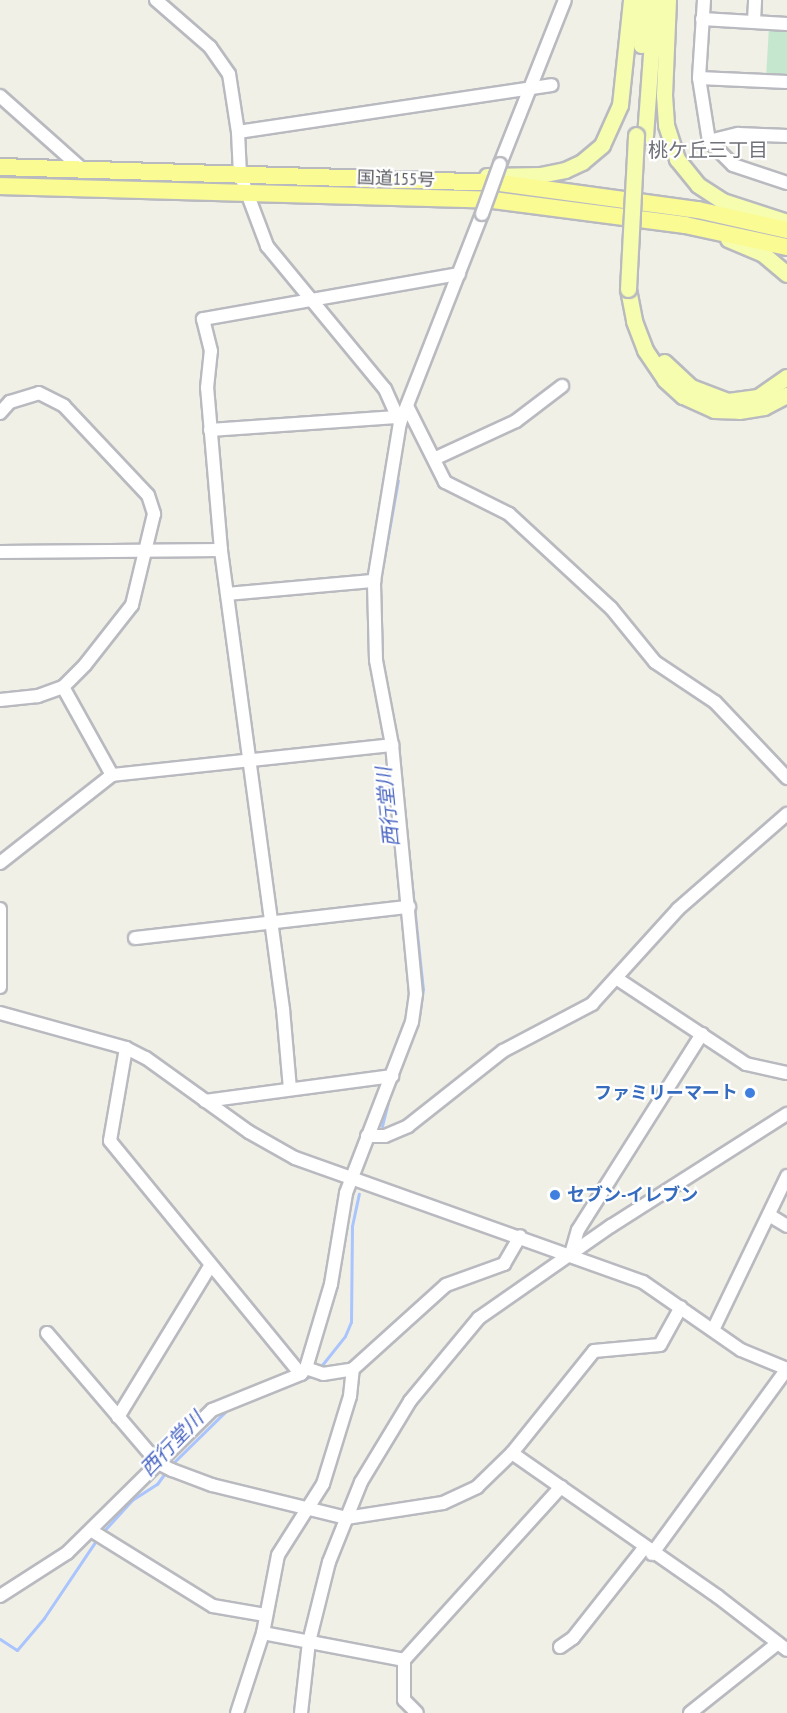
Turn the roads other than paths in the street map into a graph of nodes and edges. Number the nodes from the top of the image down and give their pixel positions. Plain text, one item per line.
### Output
1 (156, 0) edge
2 (565, 0) edge
3 (631, 0) edge
4 (644, 0) edge
5 (655, 0) edge
6 (668, 0) edge
7 (704, 0) edge
8 (755, 0) edge
9 (702, 19) junction
10 (754, 21) junction
11 (787, 24) edge
12 (699, 78) junction
13 (787, 82) edge
14 (552, 85) dead end
15 (531, 88) junction
16 (0, 96) edge
17 (238, 132) junction
18 (640, 135) junction
19 (787, 136) edge
20 (709, 141) junction
21 (0, 167) edge
22 (83, 170) junction
23 (240, 174) junction
24 (379, 178) junction
25 (787, 183) edge
26 (0, 186) edge
27 (247, 193) junction
28 (787, 222) edge
29 (685, 225) junction
30 (787, 230) edge
31 (787, 247) edge
32 (459, 274) junction
33 (787, 274) edge
34 (633, 289) junction
35 (309, 300) junction
36 (787, 378) edge
37 (562, 387) dead end
38 (787, 395) edge
39 (407, 406) junction
40 (0, 413) edge
41 (398, 420) junction
42 (210, 430) junction
43 (436, 458) junction
44 (146, 549) junction
45 (221, 550) junction
46 (0, 552) edge
47 (374, 581) junction
48 (227, 594) junction
49 (63, 687) junction
50 (0, 700) edge
51 (392, 745) junction
52 (249, 760) junction
53 (112, 775) junction
54 (787, 778) edge
55 (787, 814) edge
56 (0, 863) edge
57 (409, 907) junction
58 (0, 909) edge
59 (270, 922) junction
60 (135, 938) dead end
61 (616, 978) junction
62 (0, 987) edge
63 (0, 1013) edge
64 (702, 1034) junction
65 (126, 1048) junction
66 (787, 1073) edge
67 (392, 1076) junction
68 (290, 1089) junction
69 (205, 1101) junction
70 (787, 1114) edge
71 (376, 1136) junction
72 (352, 1176) junction
73 (787, 1176) edge
74 (769, 1215) junction
75 (787, 1226) edge
76 (520, 1236) junction
77 (571, 1254) junction
78 (210, 1266) junction
79 (681, 1307) junction
80 (713, 1330) junction
81 (47, 1333) dead end
82 (353, 1369) junction
83 (787, 1369) edge
84 (303, 1371) junction
85 (118, 1417) junction
86 (512, 1454) junction
87 (165, 1466) junction
88 (561, 1487) junction
89 (305, 1511) junction
90 (346, 1518) junction
91 (97, 1534) junction
92 (648, 1551) junction
93 (0, 1596) edge
94 (265, 1616) junction
95 (263, 1633) junction
96 (309, 1642) junction
97 (560, 1647) dead end
98 (783, 1647) edge
99 (404, 1660) junction
100 (237, 1713) edge
101 (301, 1713) edge
102 (417, 1713) edge
103 (690, 1713) edge

1 - 17 street
2 - 15 street
3 - 24 main road
4 - 18 main road
5 - 18 main road
6 - 28 main road
7 - 9 street
8 - 10 street
9 - 10 street
9 - 12 street
10 - 11 street
12 - 13 street
12 - 20 street
14 - 15 street
15 - 17 street
15 - 32 street, bridge
16 - 22 street
17 - 23 street
18 - 34 main road
19 - 20 street
20 - 25 street
21 - 22 highway, 国道155号
22 - 23 highway, 国道155号
23 - 24 highway, 国道155号
23 - 27 street
24 - 30 highway, 国道155号
26 - 27 highway, 国道155号
27 - 29 highway, 国道155号
27 - 35 street
29 - 31 highway, 国道155号
29 - 33 main road
32 - 35 street
32 - 39 street
34 - 36 main road
34 - 38 main road
35 - 41 street
35 - 42 street
37 - 43 street
39 - 41 street
39 - 43 street
40 - 44 street
41 - 42 street
41 - 47 street
42 - 45 street
43 - 54 street
44 - 45 street
44 - 46 street
44 - 49 street
45 - 48 street
47 - 48 street
47 - 51 street
48 - 52 street
49 - 50 street
49 - 53 street
51 - 52 street
51 - 57 street
52 - 53 street
52 - 59 street
53 - 56 street
55 - 61 street
57 - 59 street
57 - 67 street
58 - 62 street
59 - 60 street
59 - 68 street
61 - 64 street
61 - 71 street
63 - 65 street
64 - 66 street
64 - 77 street
65 - 69 street
65 - 78 street
67 - 68 street
67 - 71 street
68 - 69 street
69 - 72 street
70 - 77 street
71 - 72 street
72 - 76 street
72 - 84 street
73 - 74 street
74 - 75 street
74 - 80 street
76 - 77 street
76 - 82 street
77 - 79 street
77 - 90 street
78 - 84 street
78 - 85 street
79 - 80 street
79 - 86 street
80 - 83 street
81 - 85 street
82 - 84 street
82 - 89 street
83 - 92 street
84 - 87 street
85 - 87 street
86 - 88 street
86 - 90 street
87 - 89 street
87 - 91 street
88 - 92 street
88 - 99 street
89 - 90 street
89 - 94 street
90 - 96 street
91 - 93 street
91 - 94 street
92 - 97 street
92 - 98 street
94 - 95 street
95 - 96 street
95 - 100 street
96 - 99 street
96 - 101 street
98 - 103 street
99 - 102 street

